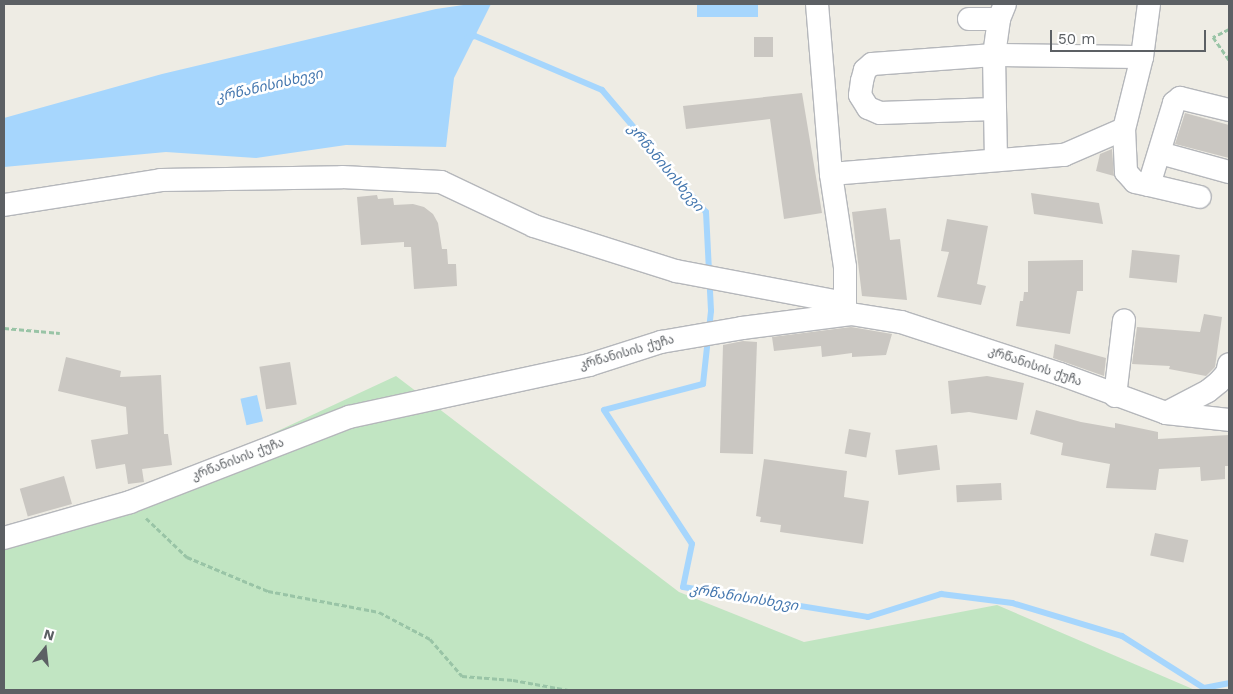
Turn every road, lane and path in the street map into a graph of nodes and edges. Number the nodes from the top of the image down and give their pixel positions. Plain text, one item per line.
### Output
1 (817, 4) edge
2 (1149, 4) edge
3 (1002, 11) edge
4 (969, 19) dead end
5 (1229, 29) edge
6 (994, 55) junction
7 (1142, 57) junction
8 (1229, 60) edge
9 (994, 109) junction
10 (1229, 110) edge
11 (1124, 129) junction
12 (1160, 153) junction
13 (996, 160) junction
14 (1229, 172) edge
15 (831, 174) junction
16 (1149, 185) junction
17 (1200, 197) dead end
18 (4, 206) edge
19 (1124, 321) dead end
20 (4, 328) edge
21 (60, 333) dead end
22 (1229, 364) edge
23 (1115, 396) junction
24 (1166, 413) junction
25 (1229, 420) edge
26 (130, 502) junction
27 (4, 538) edge
28 (568, 690) edge

1 - 15 street
2 - 7 street
3 - 4 street
3 - 6 street
5 - 8 path
6 - 7 street
6 - 9 street
6 - 9 street
7 - 11 street
9 - 13 street
10 - 12 street
11 - 13 street
11 - 16 street
12 - 14 street
12 - 16 street
13 - 15 street
15 - 18 street
16 - 17 street
19 - 23 street
20 - 21 path
22 - 24 street
23 - 24 street, კრწანისის ქუჩა
23 - 26 street, კრწანისის ქუჩა
24 - 25 street, კრწანისის ქუჩა
26 - 27 street, კრწანისის ქუჩა
26 - 28 path

